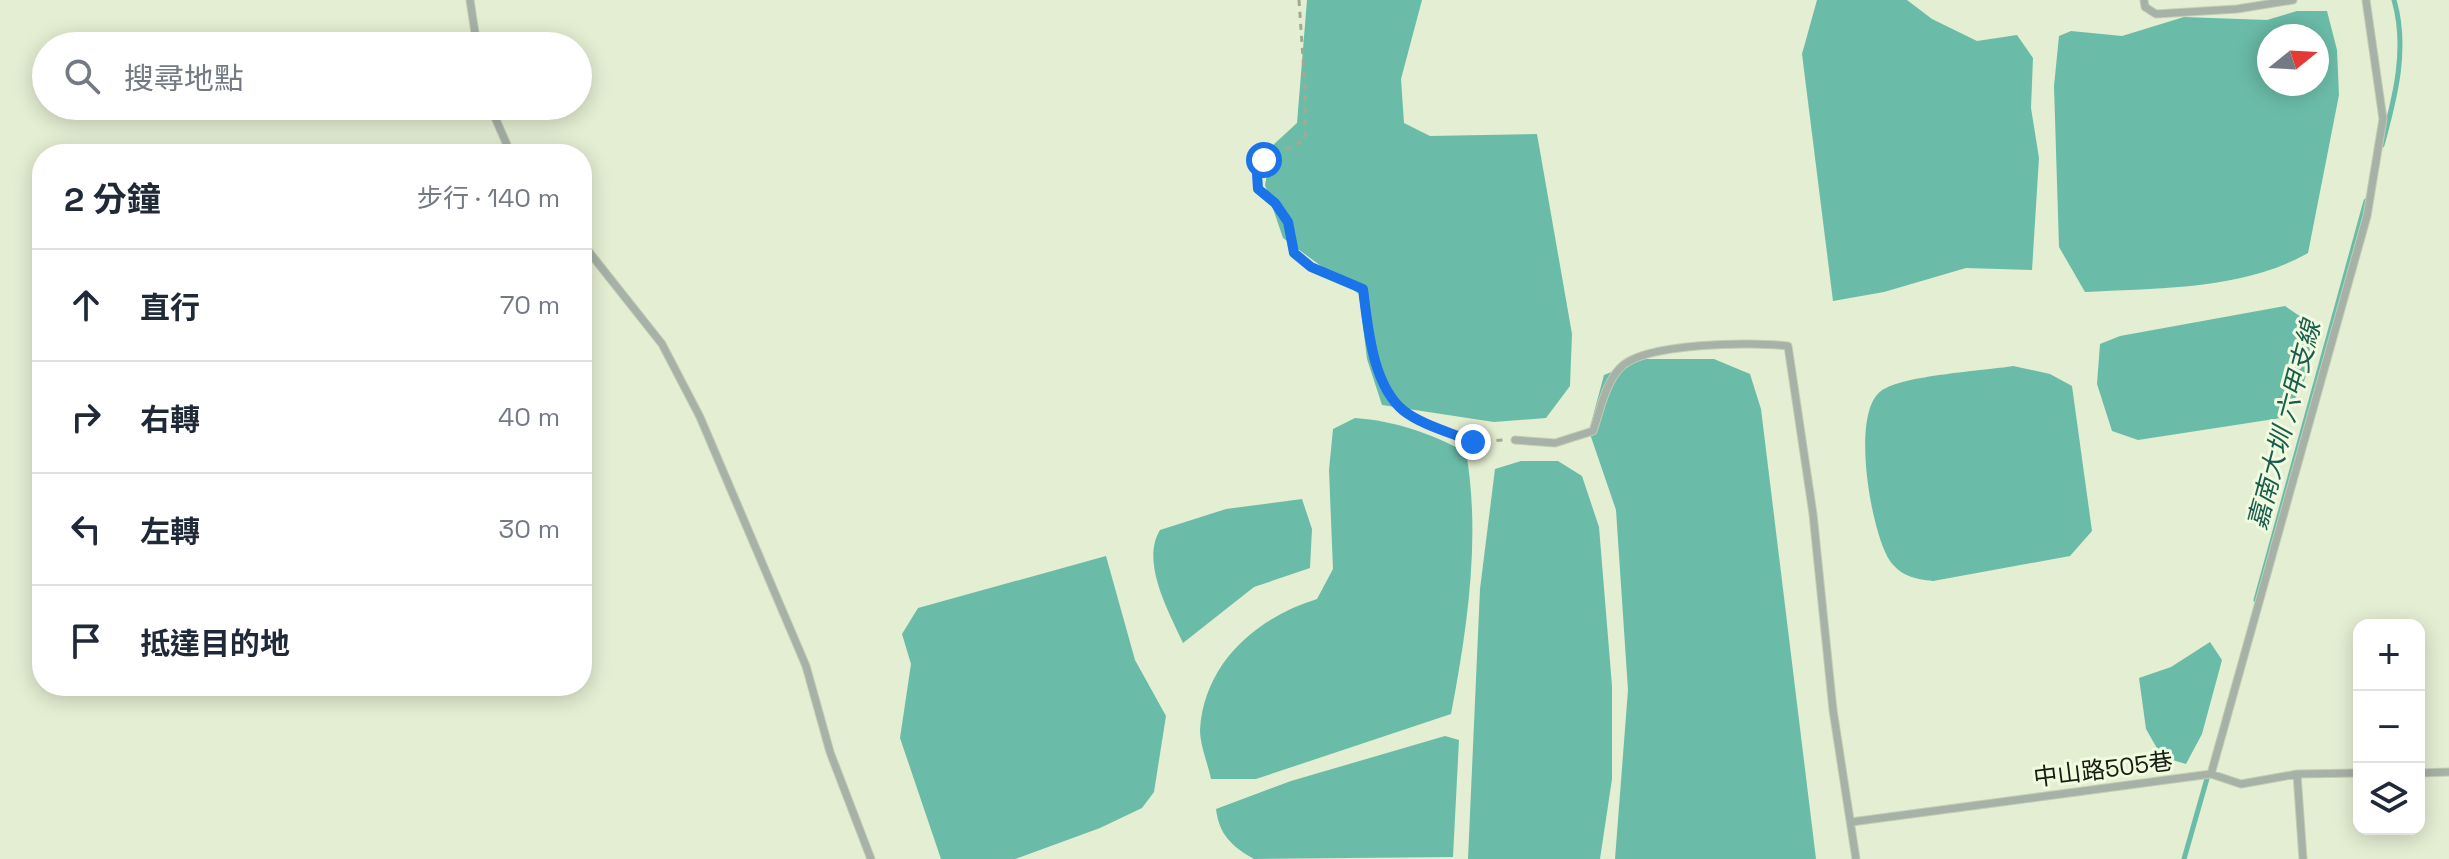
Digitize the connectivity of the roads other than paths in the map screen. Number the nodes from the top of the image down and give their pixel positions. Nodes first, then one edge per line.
1 (470, 0) edge
2 (2144, 0) edge
3 (2293, 0) edge
4 (2366, 0) edge
5 (475, 32) edge
6 (496, 120) edge
7 (507, 144) edge
8 (592, 256) edge
9 (1515, 440) road end
10 (2449, 772) edge
11 (2353, 773) edge
12 (2425, 773) edge
13 (2211, 774) junction
14 (2297, 774) junction
15 (1851, 822) junction
16 (871, 859) edge
17 (1856, 859) edge
18 (2303, 859) edge

1 - 5 lane
2 - 3 lane
4 - 13 lane
6 - 7 lane
8 - 16 lane
9 - 15 lane
10 - 12 lane
11 - 14 lane, 中山路505巷
13 - 14 lane, 中山路505巷
13 - 15 lane, 中山路505巷
14 - 18 lane
15 - 17 lane

